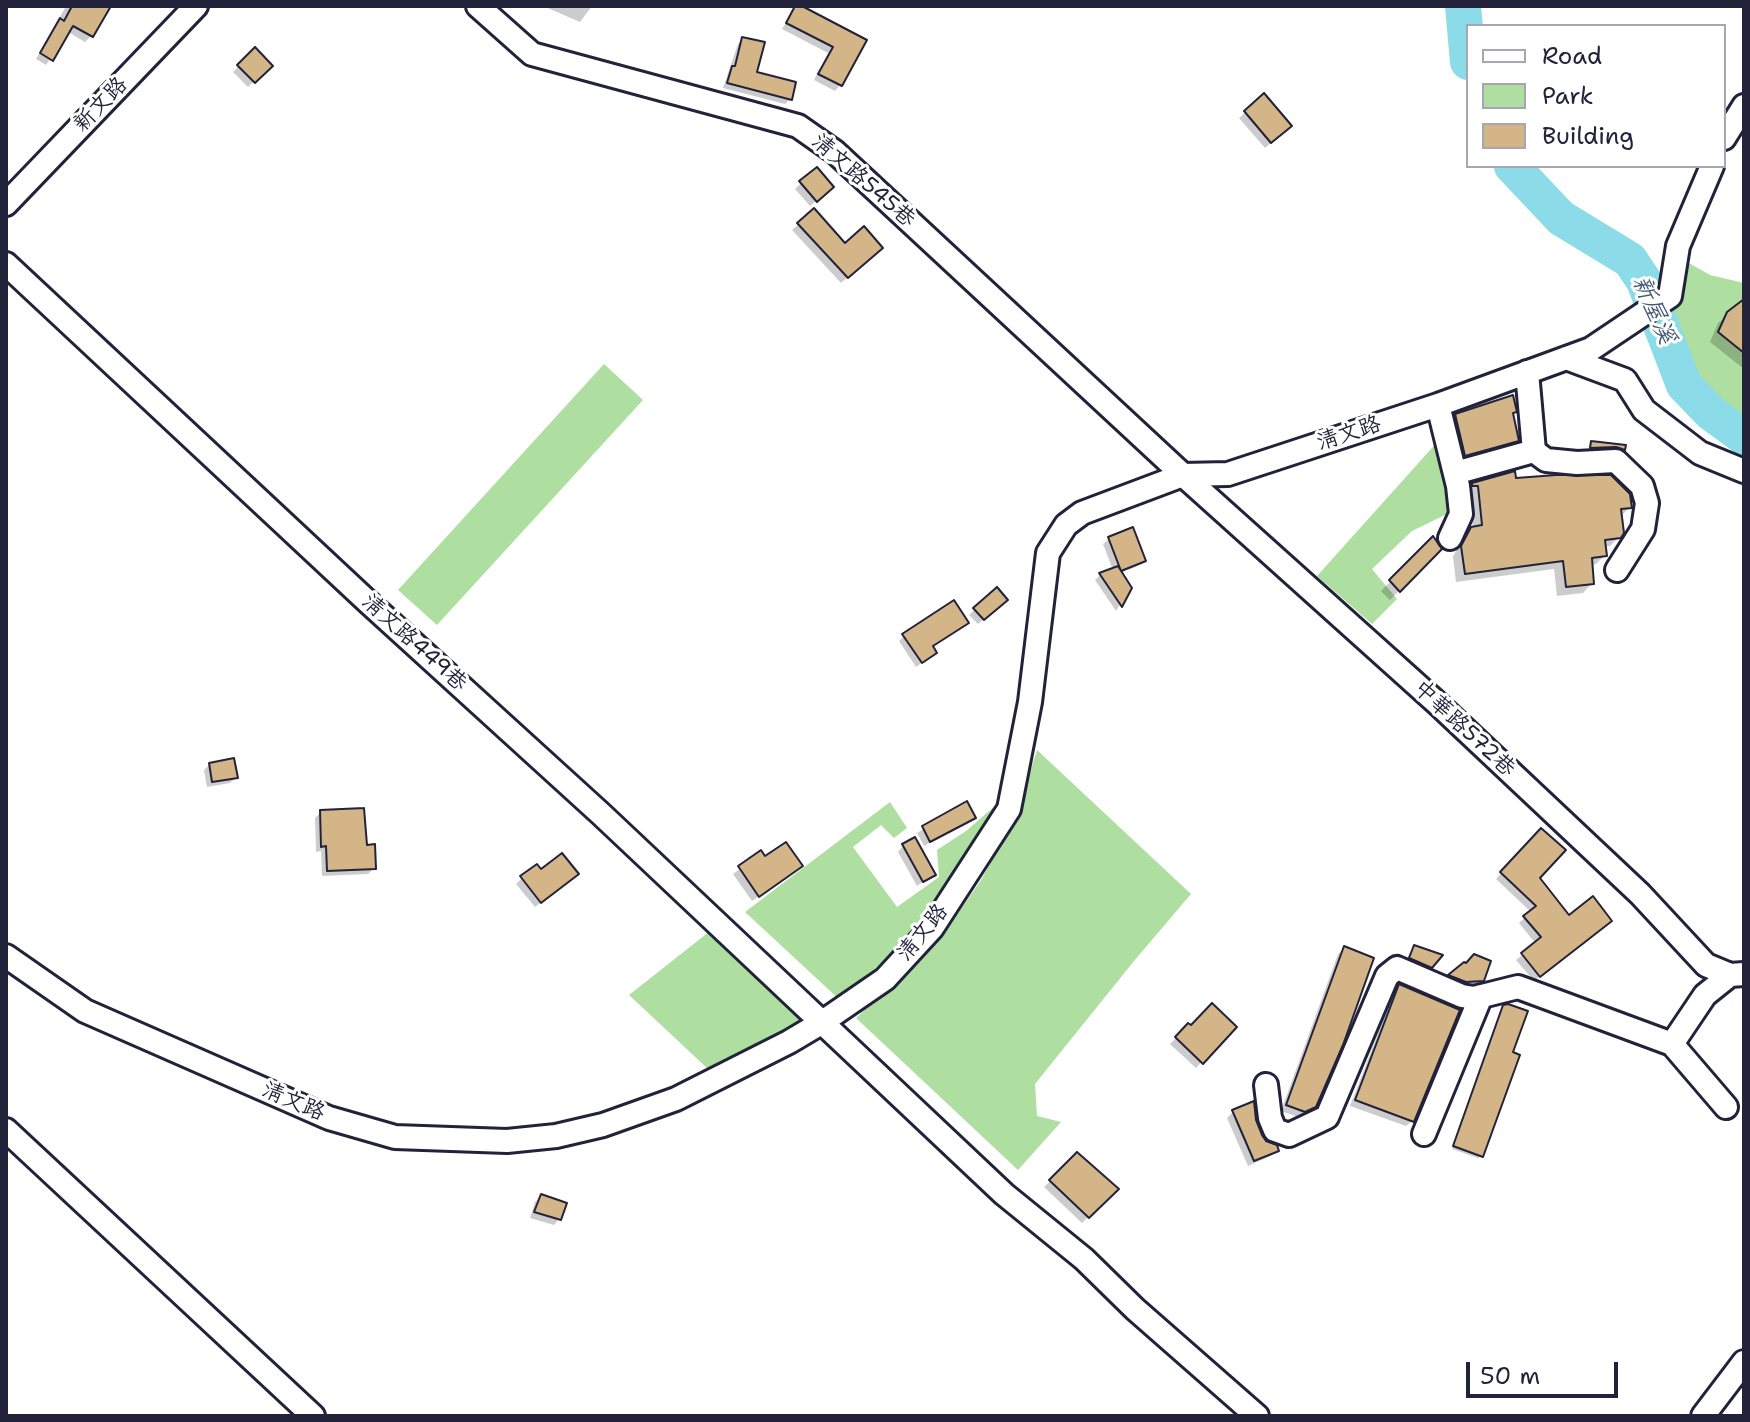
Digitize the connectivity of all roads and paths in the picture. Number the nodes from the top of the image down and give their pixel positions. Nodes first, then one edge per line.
1 (196, 6) edge
2 (478, 6) edge
3 (1744, 106) edge
4 (1726, 135) edge
5 (1711, 168) edge
6 (6, 204) edge
7 (6, 264) edge
8 (1566, 358) junction
9 (1527, 372) junction
10 (1438, 405) junction
11 (1534, 451) junction
12 (1744, 471) edge
13 (1455, 473) junction
14 (1183, 475) junction
15 (1450, 538) dead end
16 (1617, 570) dead end
17 (6, 956) edge
18 (1737, 974) edge
19 (1481, 996) junction
20 (821, 1023) junction
21 (1672, 1044) junction
22 (1266, 1085) dead end
23 (1726, 1107) dead end
24 (6, 1130) edge
25 (1424, 1134) dead end
26 (1744, 1362) edge
27 (313, 1416) edge
28 (1257, 1416) edge
29 (1703, 1416) edge

1 - 6 street, 新文路
2 - 14 street, 清文路545巷
3 - 4 street
5 - 8 street, 清文路
7 - 20 street, 清文路449巷
8 - 9 street, 清文路
8 - 12 street
9 - 10 street, 清文路
9 - 11 street
10 - 13 street
10 - 14 street, 清文路
11 - 13 street
11 - 16 street
13 - 15 street
14 - 18 street, 中華路572巷
14 - 20 street, 清文路
17 - 20 street, 清文路
18 - 21 street
19 - 21 street
19 - 22 street
19 - 25 street
20 - 28 street, 清文路449巷
21 - 23 street
24 - 27 street
26 - 29 street

